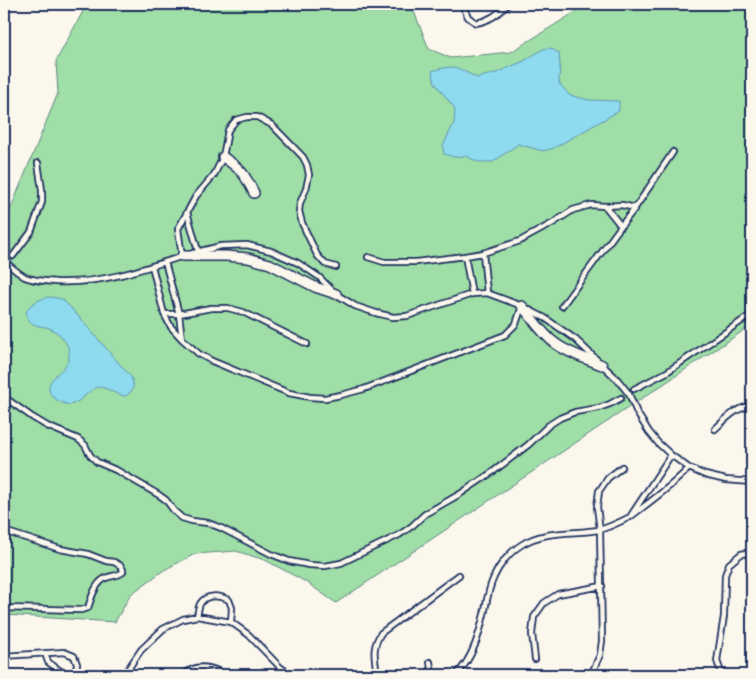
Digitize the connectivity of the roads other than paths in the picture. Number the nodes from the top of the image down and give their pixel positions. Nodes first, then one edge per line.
1 (462, 4) edge
2 (508, 4) edge
3 (673, 152) dead end
4 (223, 157) junction
5 (38, 163) dead end
6 (254, 193) dead end
7 (605, 206) junction
8 (635, 208) junction
9 (187, 212) junction
10 (621, 226) junction
11 (198, 251) junction
12 (483, 252) junction
13 (13, 256) dead end
14 (182, 256) junction
15 (465, 256) junction
16 (368, 257) dead end
17 (4, 261) edge
18 (165, 262) junction
19 (152, 266) junction
20 (336, 268) dead end
21 (486, 293) junction
22 (336, 294) junction
23 (472, 294) junction
24 (522, 306) junction
25 (562, 306) dead end
26 (164, 314) junction
27 (179, 314) junction
28 (752, 314) edge
29 (182, 339) junction
30 (307, 344) dead end
31 (602, 365) junction
32 (634, 389) dead end
33 (4, 397) edge
34 (621, 398) dead end
35 (752, 408) edge
36 (715, 429) dead end
37 (671, 455) junction
38 (622, 467) dead end
39 (689, 468) junction
40 (752, 482) edge
41 (650, 488) junction
42 (658, 496) junction
43 (630, 517) junction
44 (600, 530) junction
45 (4, 532) edge
46 (752, 552) edge
47 (458, 575) dead end
48 (602, 586) junction
49 (4, 608) edge
50 (197, 616) junction
51 (230, 622) junction
52 (46, 654) junction
53 (4, 656) edge
54 (535, 660) dead end
55 (430, 662) dead end
56 (218, 671) dead end
57 (66, 675) edge
58 (75, 675) edge
59 (124, 675) edge
60 (184, 675) edge
61 (292, 675) edge
62 (377, 675) edge
63 (432, 675) edge
64 (456, 675) edge
65 (591, 675) edge
66 (722, 675) edge

1 - 2 lane
3 - 8 lane
4 - 6 street
4 - 9 lane
4 - 20 lane
5 - 13 lane
7 - 8 lane
7 - 10 lane
7 - 12 lane
8 - 10 lane
9 - 11 lane
9 - 14 lane
10 - 25 lane
11 - 14 lane
11 - 22 lane
12 - 15 lane
12 - 21 lane
14 - 18 lane
14 - 22 street
15 - 16 lane
15 - 23 lane
17 - 19 lane
18 - 19 lane
18 - 27 lane
19 - 26 lane
21 - 23 lane
21 - 24 lane
22 - 23 lane
24 - 29 lane
24 - 31 lane
24 - 31 street
26 - 27 lane
26 - 29 lane
27 - 29 lane
27 - 30 lane
28 - 32 lane
31 - 37 lane
33 - 34 lane
35 - 36 lane
37 - 39 lane
37 - 41 lane
38 - 44 lane
39 - 40 lane
39 - 42 lane
41 - 42 lane
41 - 43 lane
42 - 43 lane
43 - 44 lane
44 - 48 lane
44 - 64 lane
45 - 49 lane
46 - 66 lane
47 - 62 lane
48 - 54 lane
48 - 65 lane
50 - 51 lane
50 - 51 lane
50 - 59 lane
51 - 61 lane
52 - 53 lane
52 - 57 lane
52 - 58 lane
55 - 63 lane
56 - 60 lane

